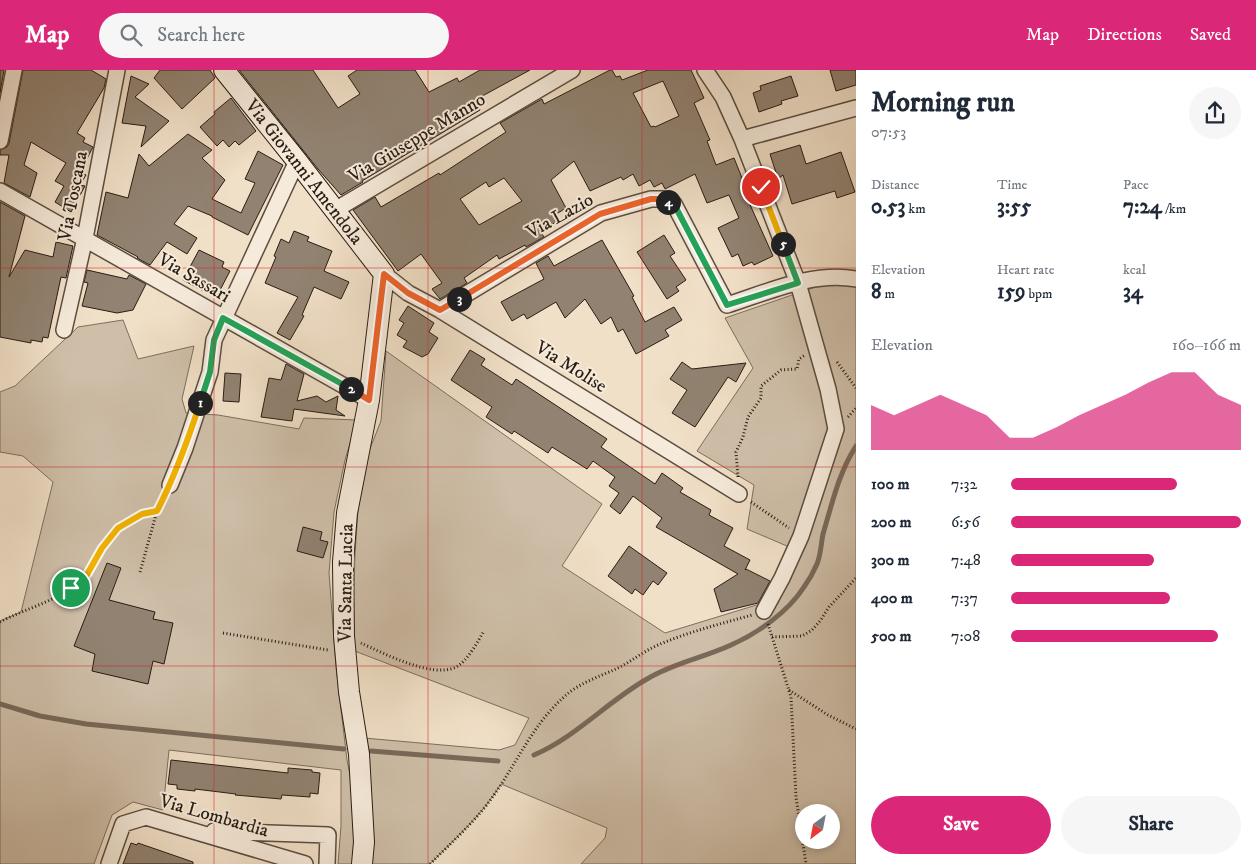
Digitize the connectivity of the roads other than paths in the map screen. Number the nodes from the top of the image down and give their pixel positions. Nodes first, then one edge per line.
1 (14, 70) edge
2 (118, 70) edge
3 (224, 70) edge
4 (572, 70) edge
5 (705, 70) edge
6 (856, 108) edge
7 (742, 139) junction
8 (0, 141) edge
9 (297, 161) junction
10 (0, 190) edge
11 (335, 210) junction
12 (85, 238) junction
13 (384, 274) junction
14 (856, 278) edge
15 (798, 283) junction
16 (440, 310) junction
17 (223, 318) junction
18 (64, 330) dead end
19 (369, 400) junction
20 (170, 485) road end
21 (739, 494) road end
22 (764, 611) road end
23 (190, 830) junction
24 (109, 864) edge
25 (305, 864) edge
26 (327, 864) edge
27 (362, 864) edge

1 - 8 street
2 - 12 street, Via Toscana
3 - 9 street, Via Giovanni Amendola
4 - 11 street, Via Giuseppe Manno
5 - 7 street
6 - 7 street
7 - 15 street
9 - 11 street, Via Giovanni Amendola
9 - 17 street
10 - 12 street, Via Sassari
11 - 13 street, Via Giovanni Amendola
12 - 17 street, Via Sassari
12 - 18 street, Via Toscana
13 - 16 street, Via Molise
13 - 19 street, Via Santa Lucia
14 - 15 street
15 - 16 street, Via Lazio
15 - 22 street
16 - 21 street, Via Molise
17 - 19 street, Via Sassari
17 - 20 street
19 - 27 street, Via Santa Lucia
23 - 24 street, Via Lombardia
23 - 25 street, Via Lombardia
23 - 26 street

